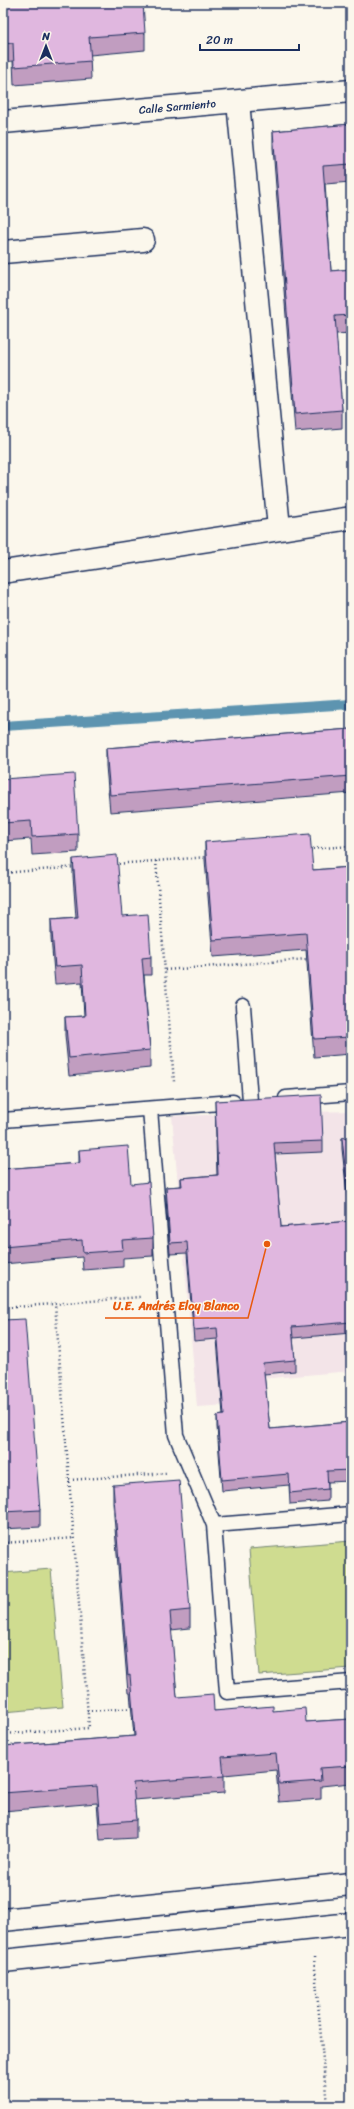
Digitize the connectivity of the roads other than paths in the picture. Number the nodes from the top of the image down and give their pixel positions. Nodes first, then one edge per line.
1 (351, 91) edge
2 (238, 102) junction
3 (3, 122) edge
4 (143, 240) dead end
5 (3, 252) edge
6 (351, 518) edge
7 (279, 528) junction
8 (3, 572) edge
9 (242, 1006) dead end
10 (351, 1093) edge
11 (250, 1100) junction
12 (150, 1109) junction
13 (3, 1120) edge
14 (351, 1514) edge
15 (214, 1525) junction
16 (351, 1682) edge
17 (351, 1884) edge
18 (3, 1920) edge
19 (351, 1924) edge
20 (3, 1961) edge

1 - 2 street, Calle Sarmiento
2 - 3 street, Calle Sarmiento
2 - 7 street
4 - 5 street
6 - 7 street
7 - 8 street
9 - 11 lane
10 - 11 lane
11 - 12 lane
12 - 13 lane
12 - 15 lane
14 - 15 lane
15 - 16 lane
17 - 18 street
19 - 20 street

